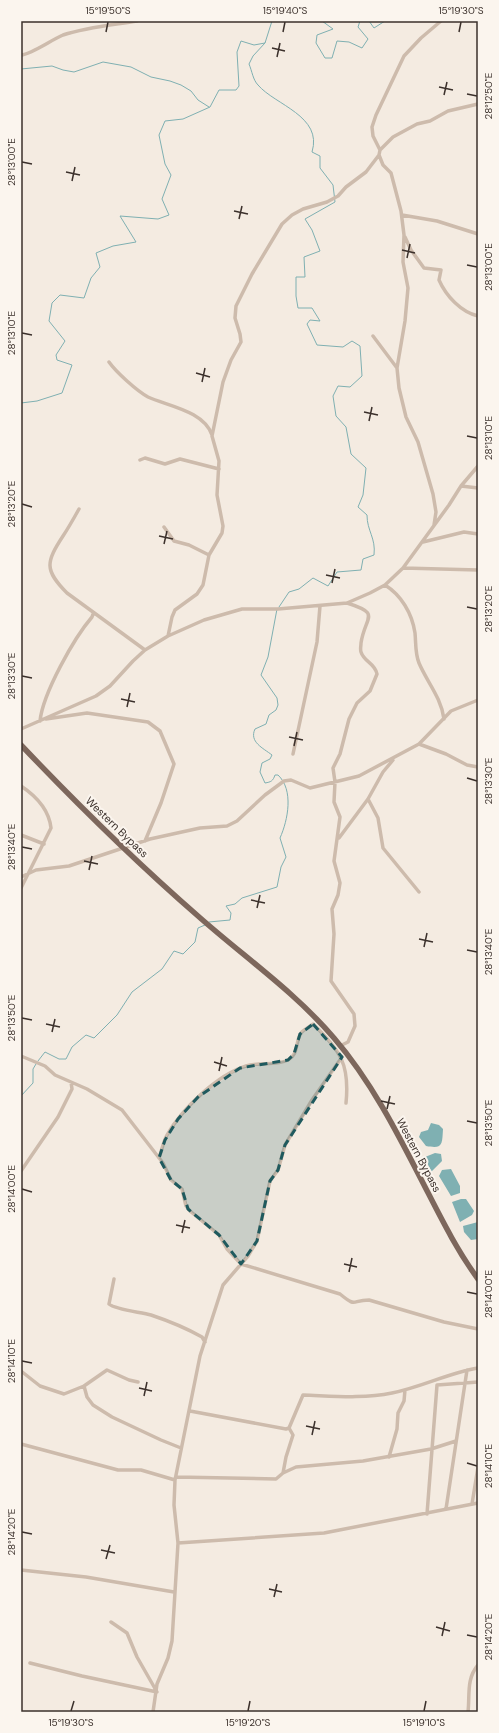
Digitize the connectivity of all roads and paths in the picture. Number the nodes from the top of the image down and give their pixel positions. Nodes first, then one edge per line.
1 (137, 21) edge
2 (441, 21) edge
3 (21, 55) edge
4 (478, 104) edge
5 (380, 150) junction
6 (379, 155) junction
7 (402, 215) junction
8 (478, 234) edge
9 (404, 235) junction
10 (411, 250) junction
11 (403, 254) junction
12 (478, 316) edge
13 (373, 336) dead end
14 (110, 362) dead end
15 (397, 368) junction
16 (212, 436) junction
17 (140, 460) dead end
18 (478, 466) edge
19 (219, 468) junction
20 (461, 486) junction
21 (478, 488) edge
22 (79, 509) dead end
23 (434, 526) junction
24 (164, 527) dead end
25 (478, 534) edge
26 (423, 542) junction
27 (209, 555) junction
28 (403, 568) junction
29 (478, 570) edge
30 (385, 585) junction
31 (347, 603) junction
32 (320, 606) junction
33 (93, 614) junction
34 (168, 636) junction
35 (145, 650) junction
36 (478, 700) edge
37 (444, 719) junction
38 (40, 720) junction
39 (21, 729) edge
40 (419, 744) junction
41 (21, 745) edge
42 (293, 754) dead end
43 (394, 759) junction
44 (478, 767) edge
45 (335, 782) junction
46 (21, 786) edge
47 (368, 799) junction
48 (21, 836) edge
49 (338, 840) junction
50 (144, 841) junction
51 (44, 844) junction
52 (122, 847) junction
53 (29, 873) junction
54 (21, 877) edge
55 (21, 888) edge
56 (419, 892) dead end
57 (340, 1046) junction
58 (21, 1056) edge
59 (342, 1057) junction
60 (70, 1082) junction
61 (346, 1103) dead end
62 (159, 1158) junction
63 (21, 1171) edge
64 (241, 1264) junction
65 (114, 1279) dead end
66 (478, 1279) edge
67 (478, 1329) edge
68 (205, 1342) junction
69 (478, 1368) edge
70 (467, 1370) junction
71 (21, 1371) edge
72 (138, 1382) dead end
73 (478, 1382) edge
74 (464, 1384) junction
75 (84, 1386) junction
76 (405, 1390) junction
77 (190, 1411) junction
78 (289, 1428) junction
79 (456, 1441) junction
80 (21, 1444) edge
81 (181, 1448) junction
82 (431, 1449) junction
83 (389, 1457) junction
84 (478, 1467) edge
85 (283, 1473) junction
86 (176, 1478) junction
87 (478, 1503) edge
88 (472, 1504) junction
89 (446, 1509) junction
90 (427, 1514) junction
91 (178, 1543) junction
92 (21, 1570) edge
93 (174, 1592) junction
94 (111, 1622) dead end
95 (30, 1663) dead end
96 (478, 1665) edge
97 (157, 1692) junction
98 (153, 1712) edge
99 (468, 1712) edge

1 - 3 street
2 - 5 street
4 - 5 street
5 - 6 street
6 - 7 street
6 - 16 street
7 - 8 street
7 - 9 street
9 - 10 street
9 - 11 street
10 - 11 street
10 - 12 street
11 - 15 street
13 - 15 street
14 - 16 street
15 - 23 street
16 - 19 street
17 - 19 street
18 - 20 street
19 - 27 street
20 - 21 street
20 - 23 street
22 - 33 street
23 - 26 street
24 - 27 street
25 - 26 street
26 - 28 street
27 - 34 street
28 - 29 street
28 - 30 street
30 - 31 street
30 - 37 street
31 - 32 street
31 - 45 street
32 - 34 street
32 - 42 street
33 - 35 street
33 - 38 street
34 - 35 street
35 - 38 street
36 - 37 street
37 - 40 street
38 - 39 street
38 - 50 street
40 - 43 street
40 - 44 street
41 - 52 main road, Western Bypass
43 - 45 street
43 - 47 street
45 - 49 street
45 - 50 street
46 - 51 street
47 - 49 street
47 - 56 street
48 - 51 street
49 - 57 street
50 - 52 street
51 - 53 street
52 - 53 street
52 - 57 main road, Western Bypass
53 - 54 street
53 - 55 street
57 - 66 main road, Western Bypass
58 - 60 street
59 - 61 street
59 - 62 street
59 - 64 street
60 - 62 street
60 - 63 street
62 - 64 street
64 - 67 street
64 - 68 street
65 - 68 street
68 - 77 street
69 - 70 street
70 - 74 street
70 - 76 street
71 - 75 street
72 - 75 street
73 - 74 street
74 - 79 street
74 - 82 street
75 - 81 street
76 - 78 street
76 - 83 street
77 - 78 street
77 - 81 street
78 - 85 street
79 - 82 street
79 - 89 street
80 - 86 street
81 - 86 street
82 - 83 street
82 - 90 street
83 - 85 street
84 - 88 street
85 - 86 street
86 - 91 street
87 - 88 street
88 - 89 street
89 - 90 street
90 - 91 street
91 - 93 street
92 - 93 street
93 - 97 street
94 - 97 street
95 - 97 street
96 - 99 street
97 - 98 street

